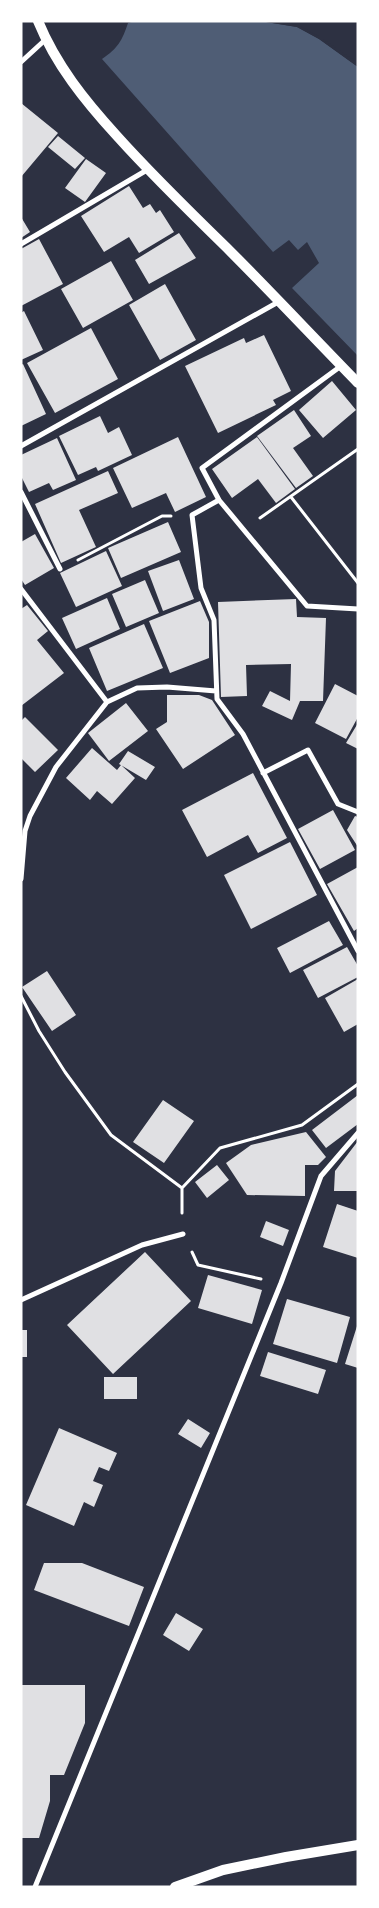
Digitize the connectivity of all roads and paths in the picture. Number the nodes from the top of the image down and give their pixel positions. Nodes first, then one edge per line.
1 (38, 21) edge
2 (45, 40) junction
3 (21, 62) edge
4 (147, 170) junction
5 (21, 244) edge
6 (280, 301) junction
7 (341, 366) junction
8 (358, 383) edge
9 (21, 446) edge
10 (358, 449) edge
11 (21, 492) edge
12 (291, 497) junction
13 (219, 500) junction
14 (192, 515) junction
15 (243, 529) junction
16 (60, 569) joint
17 (358, 583) edge
18 (21, 588) edge
19 (358, 609) edge
20 (216, 691) junction
21 (107, 702) junction
22 (263, 772) junction
23 (358, 812) edge
24 (21, 879) edge
25 (358, 951) edge
26 (21, 996) edge
27 (358, 1084) edge
28 (358, 1133) edge
29 (182, 1188) junction
30 (183, 1234) junction
31 (281, 1283) junction
32 (21, 1300) edge
33 (358, 1845) edge
34 (35, 1887) edge
35 (175, 1887) edge

1 - 2 main road
2 - 3 street
2 - 4 main road
4 - 5 street
4 - 6 main road
6 - 7 main road
6 - 9 street
7 - 8 main road
7 - 13 street
10 - 12 path
11 - 16 street
12 - 15 path
12 - 17 path
13 - 14 street
13 - 15 street
14 - 16 path
14 - 20 street
15 - 19 street
18 - 21 street
20 - 21 street
20 - 22 street
21 - 24 street
22 - 23 street
22 - 25 street
26 - 29 path
27 - 29 path
28 - 31 street
29 - 30 path
30 - 31 path
30 - 32 street
31 - 34 street
33 - 35 main road

